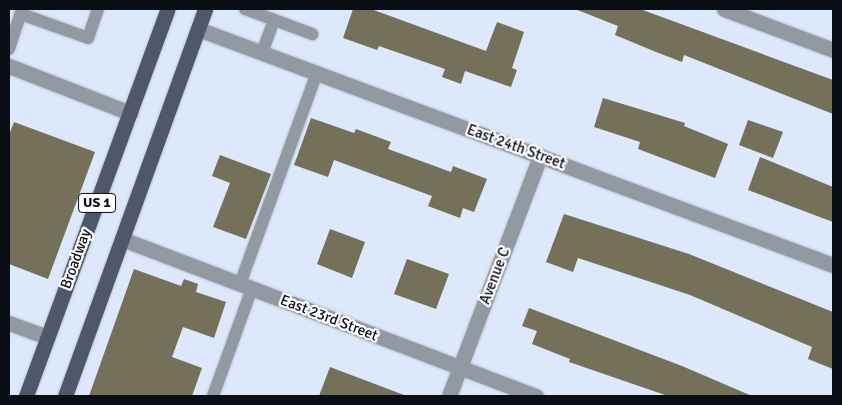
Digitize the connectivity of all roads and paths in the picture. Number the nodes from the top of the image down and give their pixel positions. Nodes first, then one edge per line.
1 (98, 9) edge
2 (168, 9) edge
3 (205, 9) edge
4 (245, 9) edge
5 (724, 9) edge
6 (22, 12) edge
7 (274, 20) junction
8 (198, 29) junction
9 (312, 34) dead end
10 (9, 49) edge
11 (833, 50) edge
12 (262, 53) junction
13 (9, 66) edge
14 (317, 73) junction
15 (130, 113) junction
16 (540, 156) junction
17 (122, 240) junction
18 (833, 265) edge
19 (246, 286) junction
20 (9, 323) edge
21 (48, 337) junction
22 (460, 367) junction
23 (26, 396) edge
24 (65, 396) edge
25 (213, 396) edge
26 (450, 396) edge
27 (536, 396) edge

1 - 6 lane
2 - 15 main road, Broadway / US 1
3 - 8 main road, US 1
4 - 7 lane
5 - 11 street
6 - 10 lane
7 - 9 lane
7 - 12 lane
8 - 12 street, East 24th Street
8 - 17 main road, US 1
12 - 14 street, East 24th Street
13 - 15 street
14 - 16 street, East 24th Street
14 - 19 lane
15 - 21 main road, Broadway / US 1
16 - 18 street, East 24th Street
16 - 22 street, Avenue C
17 - 19 street, East 23rd Street
17 - 24 main road, US 1
19 - 22 street, East 23rd Street
19 - 25 lane
20 - 21 street
21 - 23 main road, Broadway / US 1
22 - 26 street, Avenue C
22 - 27 street, East 23rd Street

